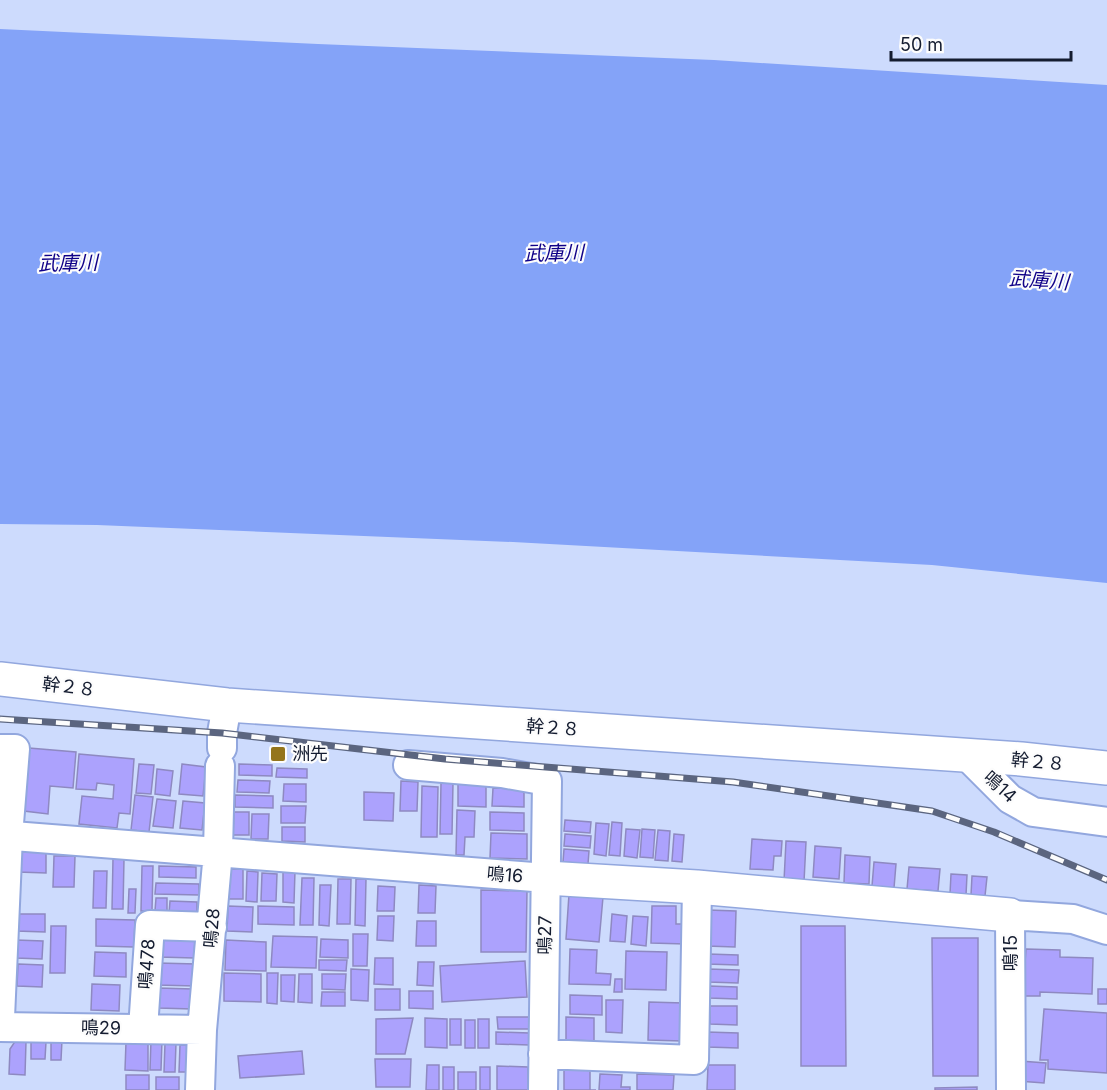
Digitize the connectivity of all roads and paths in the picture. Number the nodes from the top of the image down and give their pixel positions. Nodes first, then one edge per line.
1 (0, 679) edge
2 (227, 705) junction
3 (0, 749) edge
4 (968, 756) junction
5 (408, 765) dead end
6 (1107, 768) edge
7 (1107, 822) edge
8 (4, 836) edge
9 (218, 852) junction
10 (546, 878) junction
11 (698, 887) junction
12 (1010, 915) junction
13 (212, 927) junction
14 (1107, 930) edge
15 (0, 1018) edge
16 (0, 1027) edge
17 (143, 1029) junction
18 (202, 1030) junction
19 (543, 1054) junction
20 (200, 1090) edge
21 (543, 1090) edge
22 (1011, 1090) edge

1 - 2 street, 幹２８
2 - 4 street, 幹２８
2 - 9 street, 鳴28
3 - 8 street
4 - 6 street, 幹２８
4 - 7 street, 鳴14
5 - 10 street, 鳴27
8 - 9 street, 鳴16
8 - 15 street
9 - 10 street, 鳴16
9 - 13 street, 鳴28
10 - 11 street, 鳴16
10 - 19 street, 鳴27
11 - 12 street, 鳴16
11 - 19 street
12 - 14 street, 鳴15
12 - 22 street, 鳴15
13 - 17 street, 鳴478
13 - 18 street, 鳴28
16 - 17 street, 鳴29
17 - 18 street, 鳴29
18 - 20 street, 鳴28
19 - 21 street, 鳴27

